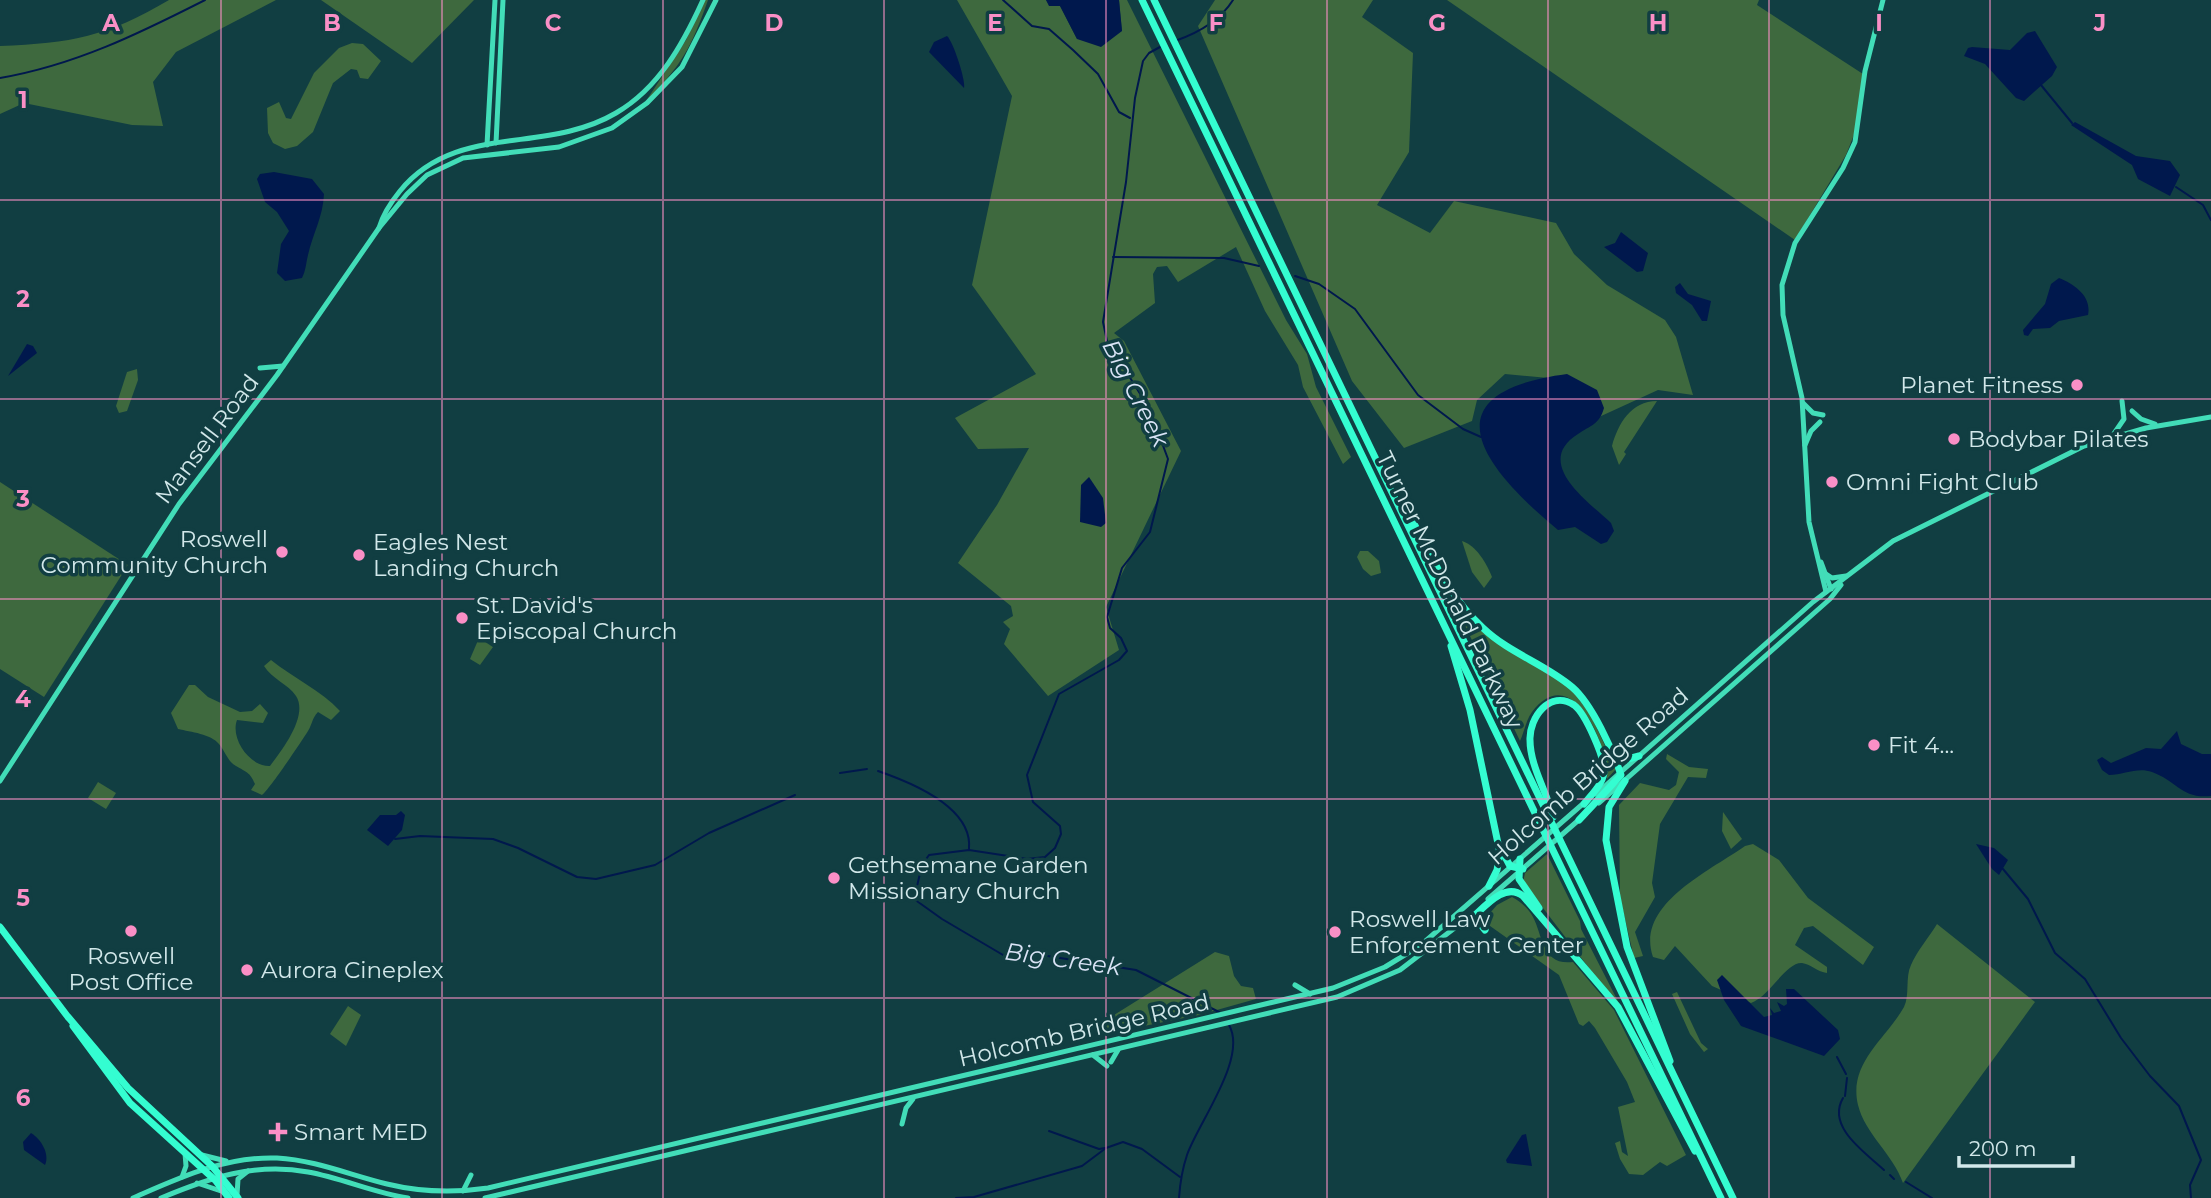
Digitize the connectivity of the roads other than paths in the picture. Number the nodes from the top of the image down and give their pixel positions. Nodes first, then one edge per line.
1 (495, 0) edge
2 (503, 0) edge
3 (703, 0) edge
4 (716, 0) edge
5 (1142, 0) edge
6 (1883, 0) edge
7 (1155, 1) edge
8 (496, 144) junction
9 (487, 145) junction
10 (379, 228) junction
11 (282, 366) junction
12 (260, 368) dead end
13 (2122, 401) dead end
14 (1802, 402) junction
15 (2132, 411) dead end
16 (1823, 415) dead end
17 (2211, 417) edge
18 (1820, 422) dead end
19 (2162, 425) junction
20 (2109, 438) junction
21 (1368, 441) junction
22 (1804, 451) junction
23 (1822, 572) junction
24 (1850, 575) junction
25 (1842, 582) junction
26 (1829, 590) junction
27 (1818, 598) junction
28 (1445, 625) junction
29 (1609, 749) junction
30 (1639, 756) junction
31 (1620, 772) junction
32 (1625, 780) junction
33 (0, 781) edge
34 (1584, 804) junction
35 (1579, 820) junction
36 (1556, 832) junction
37 (1497, 839) junction
38 (1520, 859) joint
39 (1517, 870) junction
40 (1489, 886) junction
41 (1478, 914) junction
42 (1465, 924) joint
43 (0, 927) edge
44 (1485, 930) dead end
45 (1453, 931) junction
46 (1578, 958) junction
47 (1295, 985) dead end
48 (1310, 994) junction
49 (68, 1017) junction
50 (1120, 1049) junction
51 (1093, 1055) junction
52 (1672, 1072) junction
53 (916, 1097) junction
54 (902, 1124) dead end
55 (185, 1153) junction
56 (199, 1154) junction
57 (229, 1162) junction
58 (212, 1166) junction
59 (202, 1169) junction
60 (1707, 1169) junction
61 (250, 1170) junction
62 (220, 1175) junction
63 (471, 1175) dead end
64 (181, 1178) junction
65 (212, 1178) junction
66 (197, 1183) junction
67 (463, 1191) junction
68 (227, 1196) edge
69 (493, 1197) edge
70 (133, 1198) edge
71 (161, 1198) edge
72 (238, 1198) edge
73 (408, 1198) edge
74 (485, 1198) edge
75 (1721, 1198) edge
76 (1733, 1198) edge

1 - 9 main road
2 - 8 main road
3 - 8 main road, Mansell Road
4 - 10 main road, Mansell Road
5 - 28 highway, Turner McDonald Parkway
6 - 14 main road
7 - 21 highway, Turner McDonald Parkway
8 - 9 main road, Mansell Road
9 - 10 main road, Mansell Road
10 - 11 main road, Mansell Road
11 - 12 main road
11 - 33 main road, Mansell Road
13 - 20 main road
14 - 16 main road
14 - 22 main road
15 - 19 main road
17 - 19 main road, Holcomb Bridge Road
18 - 22 main road
19 - 20 main road, Holcomb Bridge Road
20 - 24 main road, Holcomb Bridge Road
21 - 29 highway
21 - 36 highway, Turner McDonald Parkway
22 - 23 main road
23 - 24 main road
23 - 26 main road
23 - 27 main road
24 - 25 main road, Holcomb Bridge Road
25 - 26 main road, Holcomb Bridge Road
25 - 32 main road, Holcomb Bridge Road
26 - 27 main road, Holcomb Bridge Road
27 - 30 main road, Holcomb Bridge Road
28 - 37 highway
28 - 60 highway, Turner McDonald Parkway
29 - 30 highway
29 - 31 highway
30 - 31 main road, Holcomb Bridge Road
31 - 34 main road, Holcomb Bridge Road
31 - 35 highway
32 - 35 main road, Holcomb Bridge Road
32 - 52 highway
34 - 36 highway
34 - 38 main road, Holcomb Bridge Road
35 - 39 main road, Holcomb Bridge Road
36 - 52 highway, Turner McDonald Parkway
37 - 39 highway
37 - 40 highway
38 - 39 highway
39 - 40 main road, Holcomb Bridge Road
39 - 45 main road, Holcomb Bridge Road
39 - 46 highway
40 - 48 main road, Holcomb Bridge Road
41 - 42 highway
41 - 44 highway
41 - 46 highway
42 - 45 main road
43 - 49 highway
45 - 50 main road, Holcomb Bridge Road
46 - 60 highway
47 - 48 main road
48 - 67 main road, Holcomb Bridge Road
49 - 55 highway
49 - 56 highway
50 - 51 main road, Holcomb Bridge Road
50 - 51 main road
51 - 53 main road, Holcomb Bridge Road
52 - 76 highway, Turner McDonald Parkway
53 - 54 main road
53 - 69 main road, Holcomb Bridge Road
55 - 59 highway
55 - 64 main road
56 - 57 main road
56 - 58 highway
57 - 58 main road, Holcomb Bridge Road
57 - 67 main road, Holcomb Bridge Road
58 - 59 main road, Holcomb Bridge Road
58 - 62 highway
59 - 64 main road, Holcomb Bridge Road
59 - 65 highway
60 - 75 highway, Turner McDonald Parkway
61 - 62 main road
61 - 72 main road
61 - 73 main road
62 - 65 main road
62 - 72 highway
63 - 67 main road
64 - 70 main road, Holcomb Bridge Road
65 - 66 main road
65 - 68 highway
66 - 68 main road
66 - 71 main road
69 - 74 main road, Holcomb Bridge Road

